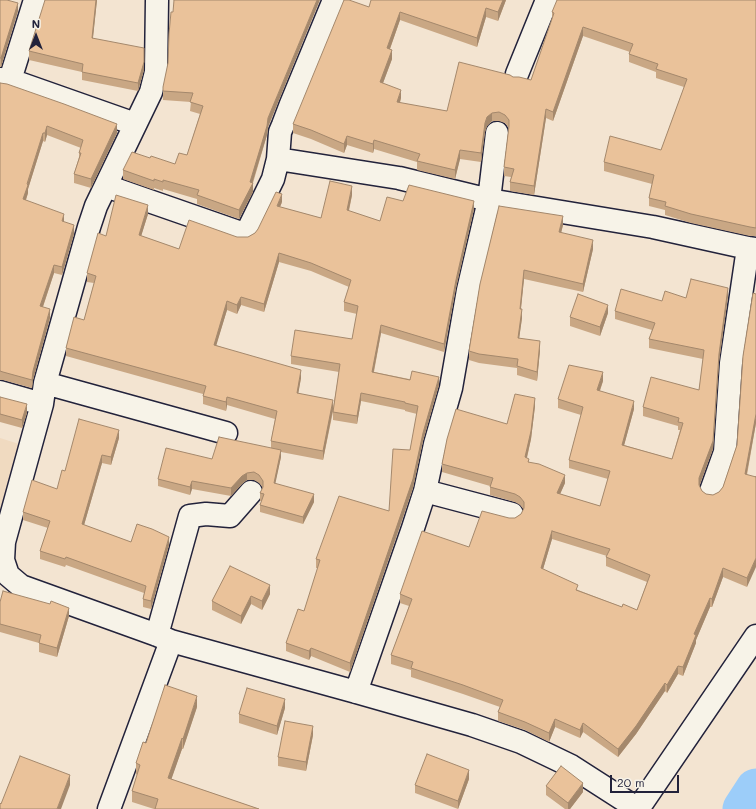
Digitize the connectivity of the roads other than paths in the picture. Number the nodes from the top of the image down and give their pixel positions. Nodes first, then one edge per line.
1 (35, 0) edge
2 (157, 0) edge
3 (334, 0) edge
4 (547, 0) edge
5 (517, 74) dead end
6 (5, 80) edge
7 (136, 124) junction
8 (497, 134) dead end
9 (278, 159) junction
10 (106, 186) junction
11 (489, 200) junction
12 (752, 249) edge
13 (0, 392) edge
14 (43, 394) junction
15 (226, 433) dead end
16 (425, 491) junction
17 (710, 491) dead end
18 (251, 492) dead end
19 (512, 514) dead end
20 (756, 636) edge
21 (164, 638) junction
22 (356, 692) junction
23 (109, 809) edge
24 (638, 809) edge

1 - 6 street
2 - 7 street
3 - 9 street
4 - 5 street
6 - 7 street
7 - 10 street
8 - 11 street
9 - 10 street
9 - 11 street
10 - 14 street
11 - 12 street
11 - 16 street
12 - 17 street
13 - 14 street
14 - 15 street
14 - 21 street
16 - 19 street
16 - 22 street
18 - 21 street
20 - 24 street
21 - 22 street
21 - 23 street
22 - 24 street

